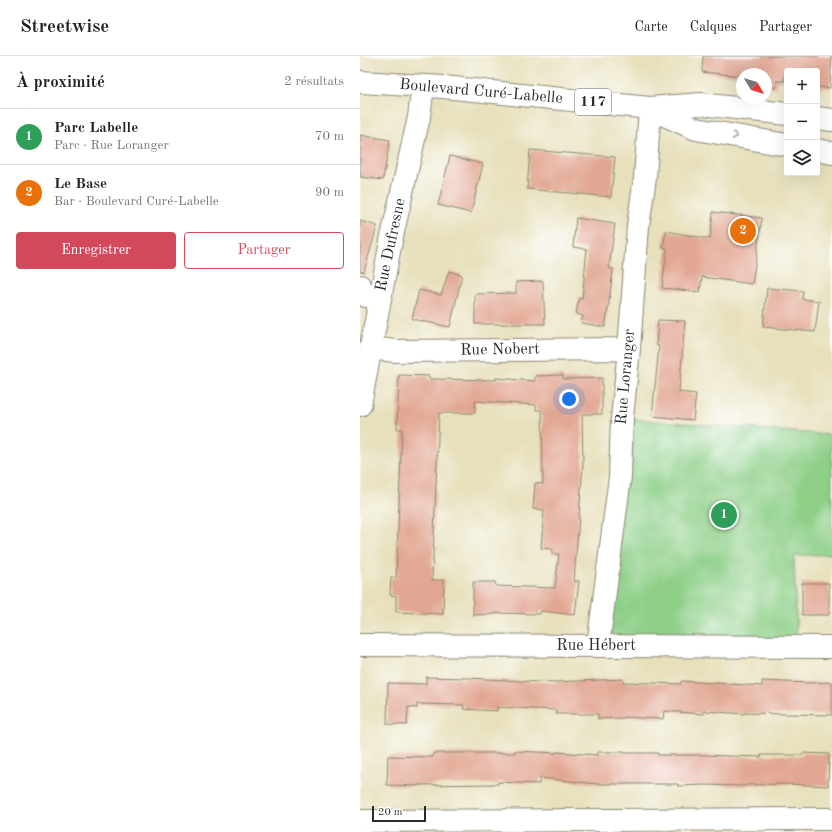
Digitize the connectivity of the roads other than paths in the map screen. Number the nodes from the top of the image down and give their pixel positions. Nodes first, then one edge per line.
1 (360, 82) edge
2 (423, 86) junction
3 (650, 108) junction
4 (784, 114) edge
5 (820, 118) edge
6 (832, 120) edge
7 (784, 144) edge
8 (820, 151) edge
9 (832, 153) edge
10 (360, 286) edge
11 (380, 298) junction
12 (370, 348) junction
13 (629, 349) junction
14 (360, 405) edge
15 (360, 645) edge
16 (598, 646) junction
17 (832, 647) edge
18 (832, 818) edge
19 (360, 821) edge

1 - 2 street, Boulevard Curé-Labelle / 117
2 - 3 street, Boulevard Curé-Labelle / 117
2 - 11 street, Rue Dufresne
3 - 4 street, Boulevard Curé-Labelle / 117
3 -> 7 street, Boulevard Curé-Labelle / 117
3 - 13 street, Rue Loranger
5 - 6 street
8 - 9 street
10 - 11 street
11 - 12 street, Rue Dufresne
12 - 13 street, Rue Nobert
12 - 14 street, Rue Dufresne
13 - 16 street, Rue Loranger
15 - 16 street, Rue Hébert
16 - 17 street, Rue Hébert
18 - 19 street

